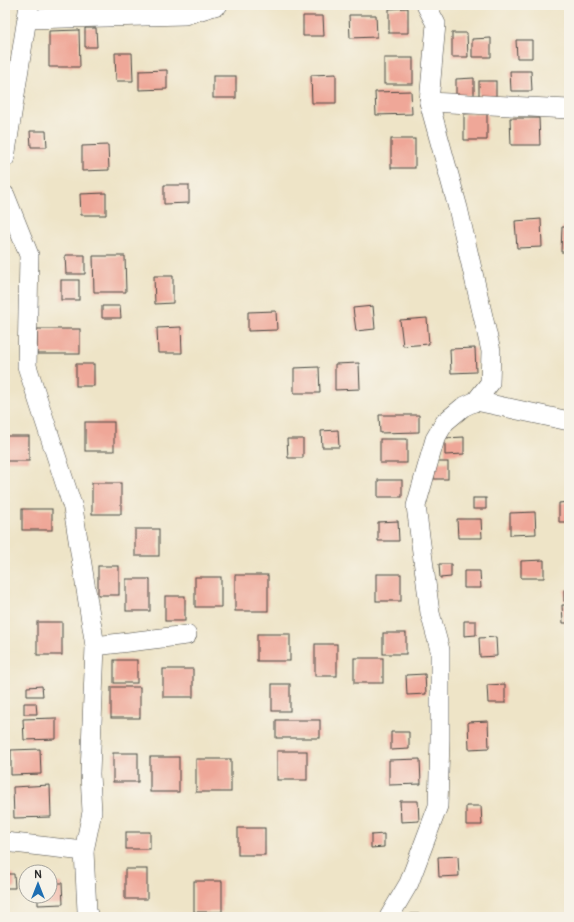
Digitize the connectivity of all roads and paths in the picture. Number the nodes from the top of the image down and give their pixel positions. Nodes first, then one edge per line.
1 (218, 5) edge
2 (426, 5) edge
3 (28, 12) edge
4 (429, 102) junction
5 (569, 109) edge
6 (5, 158) edge
7 (5, 195) edge
8 (476, 401) junction
9 (569, 421) edge
10 (187, 635) dead end
11 (95, 646) junction
12 (5, 842) edge
13 (84, 851) junction
14 (89, 917) edge
15 (389, 917) edge

1 - 3 street
2 - 4 street
3 - 6 street
4 - 5 street
4 - 8 street
7 - 11 street
8 - 9 street
8 - 15 street
10 - 11 street
11 - 13 street
12 - 13 street
13 - 14 street

